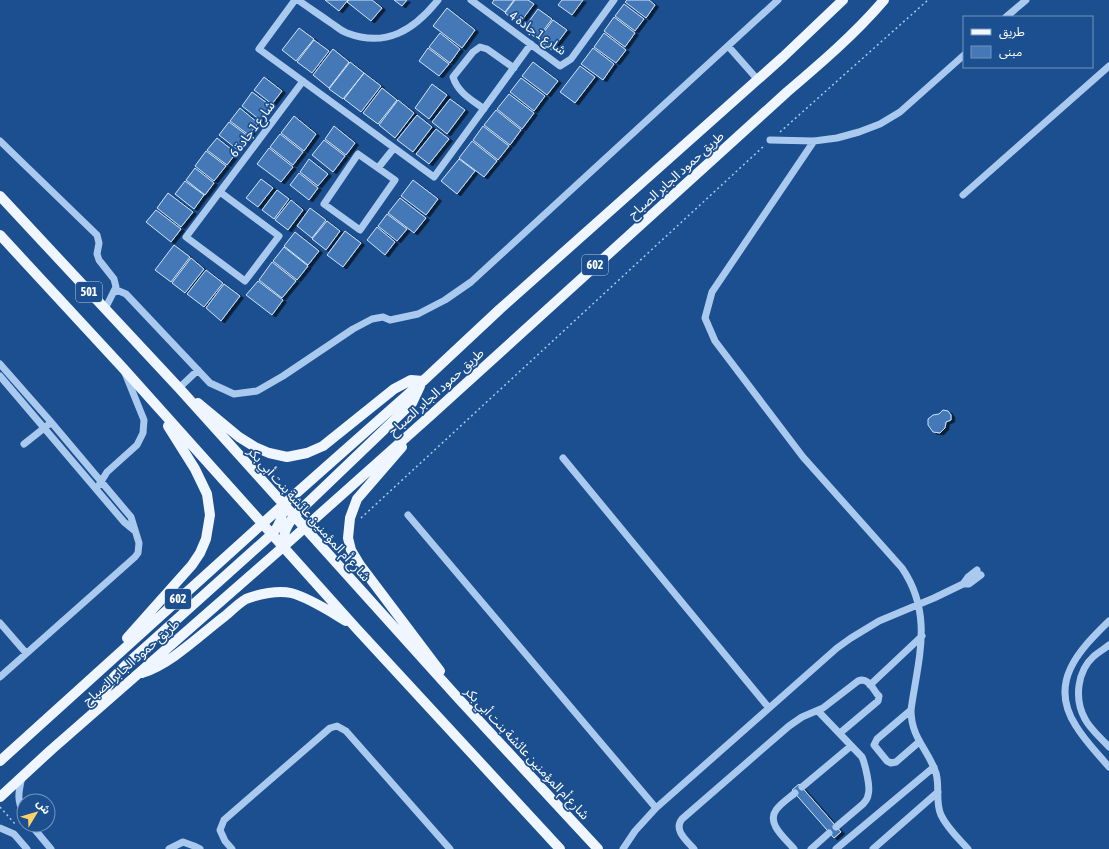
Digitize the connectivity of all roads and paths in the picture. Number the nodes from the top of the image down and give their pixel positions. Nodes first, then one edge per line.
1 (296, 0) edge
2 (438, 0) edge
3 (471, 0) edge
4 (614, 0) edge
5 (778, 0) edge
6 (843, 0) edge
7 (884, 0) edge
8 (928, 0) edge
9 (1026, 0) edge
10 (1007, 16) edge
11 (531, 44) junction
12 (728, 46) junction
13 (963, 56) edge
14 (1109, 66) edge
15 (514, 68) junction
16 (758, 80) junction
17 (303, 81) junction
18 (484, 108) junction
19 (770, 140) junction
20 (0, 141) edge
21 (814, 141) junction
22 (394, 148) junction
23 (378, 168) junction
24 (220, 192) junction
25 (963, 195) dead end
26 (0, 196) edge
27 (0, 236) edge
28 (114, 292) junction
29 (104, 309) junction
30 (0, 364) edge
31 (122, 367) junction
32 (198, 370) junction
33 (0, 376) edge
34 (423, 380) junction
35 (179, 388) junction
36 (154, 404) junction
37 (430, 416) junction
38 (51, 422) junction
39 (45, 428) junction
40 (24, 444) dead end
41 (563, 458) dead end
42 (107, 472) junction
43 (94, 474) junction
44 (101, 482) junction
45 (97, 490) junction
46 (283, 505) junction
47 (408, 514) dead end
48 (294, 516) junction
49 (360, 519) dead end
50 (262, 524) junction
51 (303, 528) junction
52 (135, 531) junction
53 (272, 534) junction
54 (283, 547) junction
55 (979, 573) dead end
56 (919, 604) junction
57 (1109, 621) edge
58 (0, 623) edge
59 (356, 628) junction
60 (922, 636) junction
61 (1109, 645) edge
62 (26, 652) junction
63 (94, 675) junction
64 (136, 675) junction
65 (0, 677) edge
66 (870, 685) junction
67 (458, 698) junction
68 (769, 708) junction
69 (911, 710) junction
70 (818, 711) junction
71 (90, 715) junction
72 (840, 733) junction
73 (919, 742) junction
74 (851, 746) junction
75 (1109, 747) edge
76 (0, 761) edge
77 (934, 767) junction
78 (1109, 767) edge
79 (22, 777) junction
80 (802, 787) dead end
81 (938, 792) junction
82 (19, 793) edge
83 (795, 793) dead end
84 (0, 797) edge
85 (656, 808) junction
86 (836, 827) dead end
87 (0, 828) edge
88 (38, 833) edge
89 (830, 833) dead end
90 (27, 849) edge
91 (51, 849) edge
92 (169, 849) edge
93 (200, 849) edge
94 (232, 849) edge
95 (450, 849) edge
96 (559, 849) edge
97 (598, 849) edge
98 (623, 849) edge
99 (694, 849) edge
100 (794, 849) edge
101 (811, 849) edge
102 (836, 849) edge
103 (873, 849) edge
104 (968, 849) edge

1 - 2 street
1 - 17 street
3 - 11 street, شارع 1 جادة 4
4 - 11 street, شارع 1 جادة 4
5 - 12 street
6 - 16 main road, طريق حمود الجابر الصباح / 602
7 - 37 main road, طريق حمود الجابر الصباح / 602
8 - 19 path
9 - 10 street
11 - 15 street
12 - 16 street
12 - 32 street
13 - 21 street
14 - 25 street
15 - 18 street
15 - 18 street
16 - 34 main road, طريق حمود الجابر الصباح / 602
17 - 22 street
17 - 24 street, شارع 1 جادة 6
18 - 22 street
19 - 21 street
19 - 49 path
20 - 28 street
21 - 56 street
22 - 23 street
23 - 23 street
24 - 24 street, شارع 1 جادة 6
26 - 29 main road, شارع أم المؤمنين عائشة بنت أبي بكر / 501
27 - 31 main road, 501
28 - 29 street
28 - 32 street
29 - 35 main road, شارع أم المؤمنين عائشة بنت أبي بكر / 501
30 - 38 street
31 - 36 main road, 501
31 - 42 street
32 - 35 street
33 - 39 street
34 - 35 main road
34 - 46 main road, طريق حمود الجابر الصباح / 602
34 - 48 main road
35 - 46 main road, شارع أم المؤمنين عائشة بنت أبي بكر / 501
36 - 50 main road, 501
36 - 63 main road
37 - 51 main road, طريق حمود الجابر الصباح / 602
37 - 67 main road
38 - 39 street
38 - 43 street
39 - 40 street
39 - 45 street
41 - 68 street
42 - 43 street
42 - 44 street
43 - 44 street
44 - 45 street
44 - 52 street
45 - 52 street
46 - 48 main road, شارع أم المؤمنين عائشة بنت أبي بكر
46 - 50 main road, طريق حمود الجابر الصباح / 602
46 - 53 main road
47 - 85 street
48 - 51 main road, شارع أم المؤمنين عائشة بنت أبي بكر
48 - 54 main road
50 - 53 main road
50 - 63 main road, طريق حمود الجابر الصباح / 602
51 - 54 main road, طريق حمود الجابر الصباح / 602
51 - 67 main road, شارع أم المؤمنين عائشة بنت أبي بكر
52 - 62 street
53 - 54 main road
53 - 71 main road
54 - 59 main road
54 - 64 main road, طريق حمود الجابر الصباح / 602
55 - 56 street
56 - 60 street
56 - 68 street
57 - 78 street
58 - 62 street
59 - 64 main road
59 - 96 main road
60 - 66 street
60 - 69 street
61 - 75 street
62 - 65 street
63 - 76 main road, طريق حمود الجابر الصباح / 602
64 - 71 main road, طريق حمود الجابر الصباح / 602
66 - 70 street
66 - 72 street
67 - 97 main road, شارع أم المؤمنين عائشة بنت أبي بكر
68 - 85 street
69 - 73 street
69 - 73 street
70 - 72 street
70 - 99 street
71 - 79 main road, طريق حمود الجابر الصباح / 602
72 - 74 street
73 - 77 street
74 - 80 street
74 - 86 street
77 - 81 street
77 - 102 street
79 - 82 street
79 - 84 main road, طريق حمود الجابر الصباح / 602
81 - 103 street
81 - 104 street
83 - 100 street
85 - 98 street
87 - 90 street
88 - 91 street
89 - 101 street
92 - 93 street
94 - 95 street

